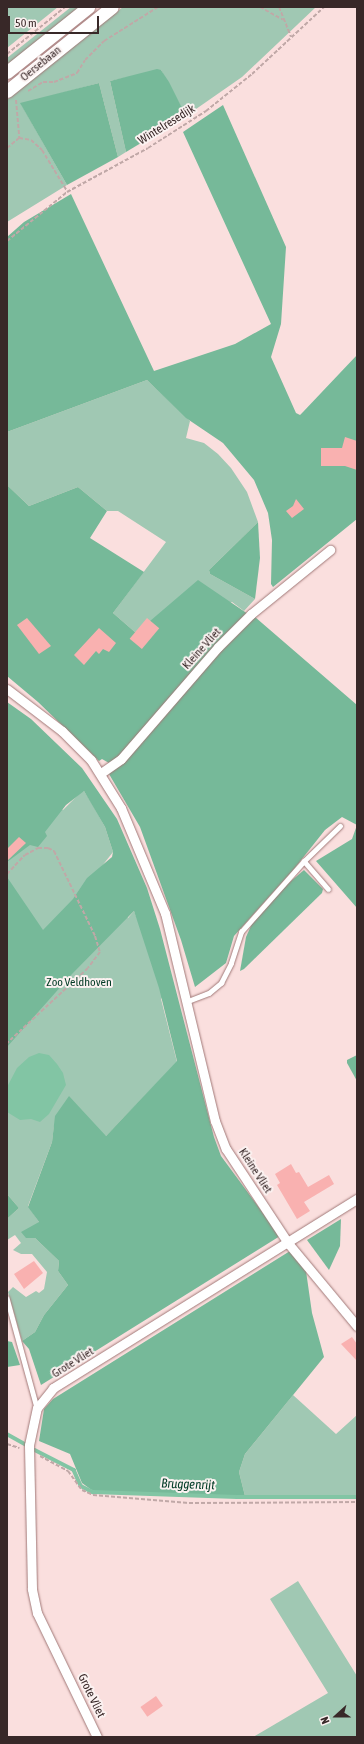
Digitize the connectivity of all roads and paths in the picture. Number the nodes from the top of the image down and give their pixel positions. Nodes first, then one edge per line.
1 (65, 7) edge
2 (88, 7) edge
3 (112, 7) edge
4 (158, 7) edge
5 (260, 7) edge
6 (279, 7) edge
7 (324, 7) edge
8 (283, 20) junction
9 (292, 37) junction
10 (7, 54) edge
11 (7, 72) edge
12 (21, 92) dead end
13 (12, 95) edge
14 (19, 138) junction
15 (7, 148) edge
16 (67, 192) junction
17 (7, 241) edge
18 (330, 550) dead end
19 (7, 689) edge
20 (101, 773) junction
21 (340, 826) dead end
22 (304, 861) junction
23 (7, 874) edge
24 (328, 889) dead end
25 (188, 1001) junction
26 (7, 1043) edge
27 (357, 1199) edge
28 (288, 1243) junction
29 (7, 1298) edge
30 (357, 1326) edge
31 (37, 1408) junction
32 (29, 1452) junction
33 (357, 1502) edge
34 (98, 1737) edge

1 - 10 path
2 - 11 main road, Oersebaan
3 - 13 main road, Oersebaan
4 - 12 path
5 - 8 path
6 - 8 path
7 - 9 path, Wintelresedijk
8 - 9 path
9 - 16 path, Wintelresedijk
13 - 14 path
14 - 15 path
14 - 16 path
16 - 17 path, Wintelresedijk
18 - 20 street, Kleine Vliet
19 - 20 street, Kleine Vliet
20 - 25 street, Kleine Vliet
21 - 22 lane
22 - 24 lane
22 - 25 lane
23 - 26 path
25 - 28 street, Kleine Vliet
27 - 28 street, Grote Vliet
28 - 30 street, Kleine Vliet
28 - 31 street, Grote Vliet
29 - 31 lane
31 - 32 street, Grote Vliet
32 - 33 path
32 - 34 street, Grote Vliet

